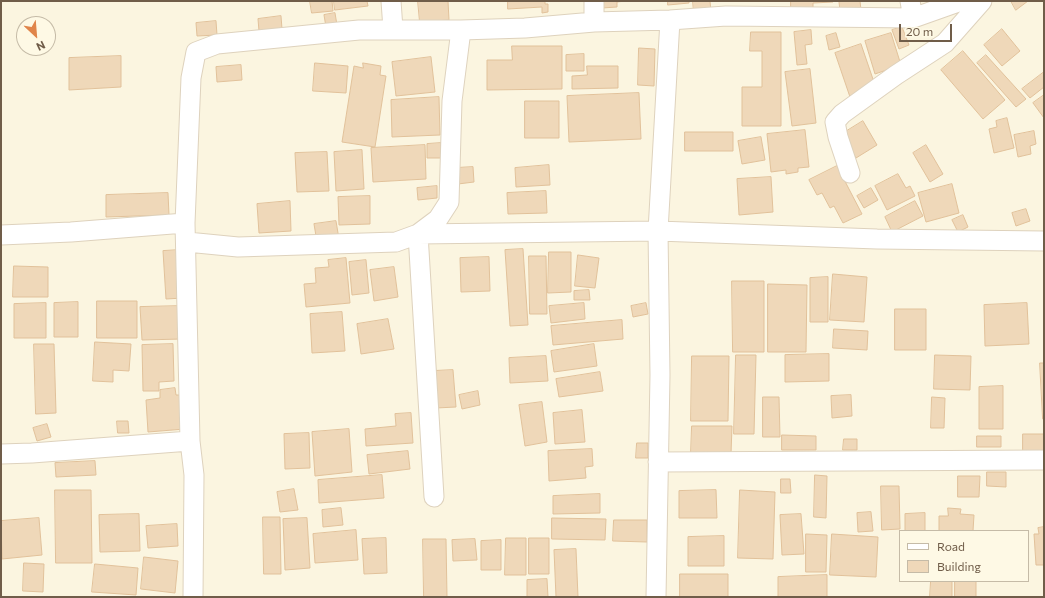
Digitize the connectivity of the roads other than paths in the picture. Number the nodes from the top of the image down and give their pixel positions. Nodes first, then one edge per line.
1 (392, 1) edge
2 (594, 1) edge
3 (961, 1) edge
4 (982, 1) edge
5 (911, 9) edge
6 (670, 20) junction
7 (594, 22) junction
8 (393, 29) junction
9 (461, 30) junction
10 (850, 173) dead end
11 (185, 223) junction
12 (658, 231) junction
13 (418, 234) junction
14 (1, 235) edge
15 (1044, 241) edge
16 (187, 242) junction
17 (190, 441) junction
18 (1, 454) edge
19 (1044, 460) edge
20 (658, 462) junction
21 (434, 497) dead end
22 (193, 597) edge
23 (656, 597) edge

1 - 8 street
2 - 7 street
3 - 5 street
4 - 10 street
5 - 6 street
6 - 7 street
6 - 12 street
7 - 9 street
8 - 9 street
8 - 11 street
9 - 13 street
11 - 14 street
11 - 16 street
12 - 13 street
12 - 15 street
12 - 20 street
13 - 16 street
13 - 21 street
16 - 17 street
17 - 18 street
17 - 22 street
19 - 20 street
20 - 23 street

